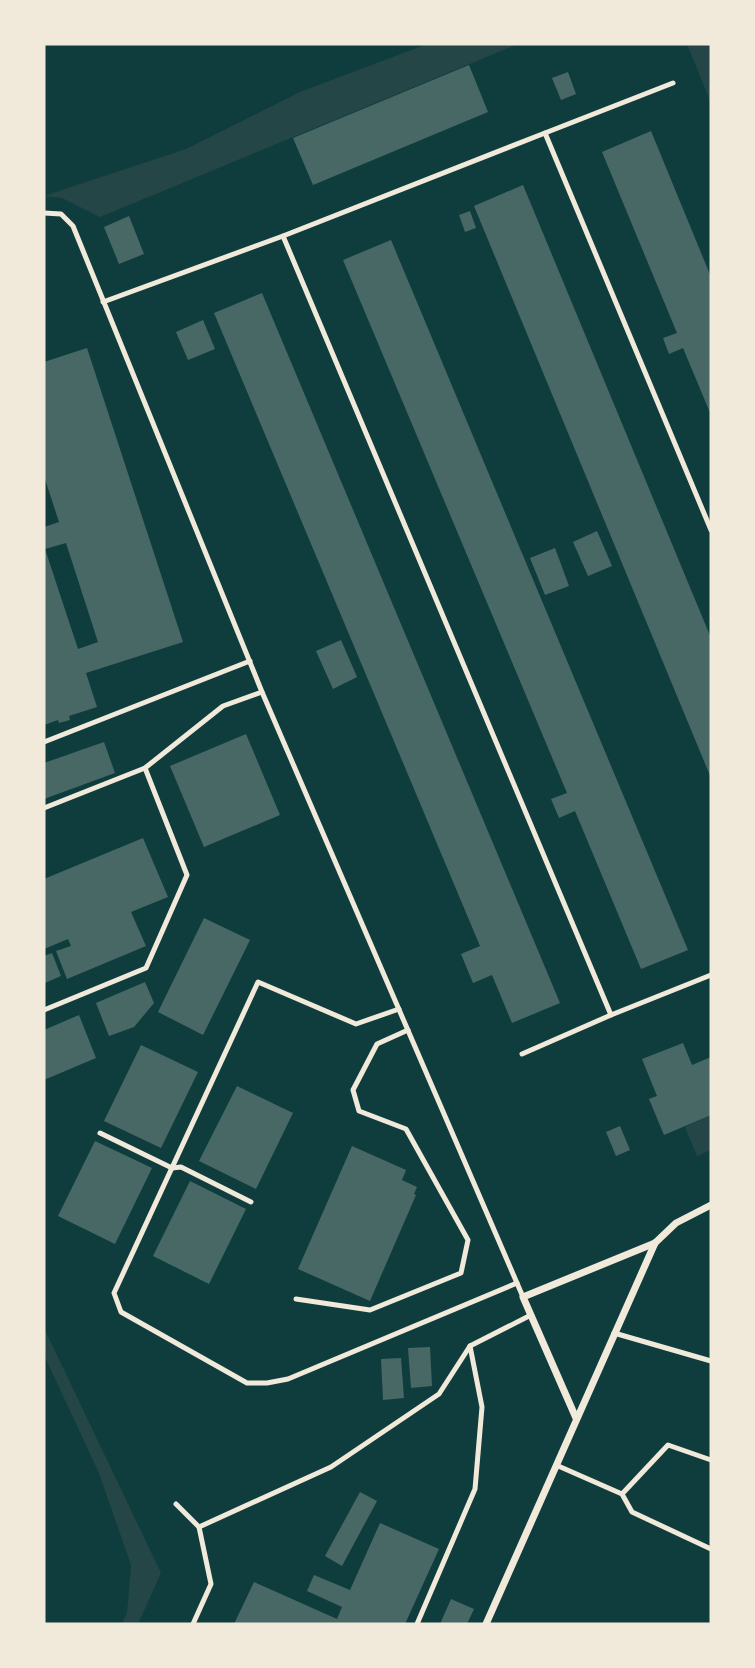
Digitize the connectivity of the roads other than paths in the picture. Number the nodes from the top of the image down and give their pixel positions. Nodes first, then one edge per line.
1 (673, 83) dead end
2 (545, 133) junction
3 (44, 213) edge
4 (283, 236) junction
5 (103, 302) junction
6 (711, 530) edge
7 (250, 661) junction
8 (262, 692) junction
9 (44, 742) edge
10 (145, 768) junction
11 (44, 808) edge
12 (711, 975) edge
13 (399, 1009) junction
14 (44, 1010) edge
15 (611, 1015) junction
16 (408, 1030) junction
17 (522, 1054) dead end
18 (100, 1133) dead end
19 (172, 1168) junction
20 (251, 1202) dead end
21 (711, 1205) edge
22 (655, 1243) junction
23 (517, 1283) junction
24 (523, 1297) junction
25 (296, 1299) dead end
26 (531, 1315) junction
27 (614, 1333) junction
28 (470, 1346) junction
29 (711, 1361) edge
30 (576, 1418) junction
31 (711, 1460) edge
32 (556, 1465) junction
33 (622, 1494) junction
34 (176, 1504) dead end
35 (199, 1527) junction
36 (711, 1549) edge
37 (193, 1624) edge
38 (417, 1624) edge
39 (486, 1624) edge

1 - 2 lane
2 - 4 lane
2 - 6 lane
3 - 5 lane
4 - 5 lane
4 - 15 lane
5 - 7 lane
7 - 8 lane
7 - 9 lane
8 - 10 lane
8 - 13 lane
10 - 11 lane
10 - 14 lane
12 - 15 lane
13 - 16 lane
13 - 19 lane
15 - 17 lane
16 - 23 lane
16 - 25 lane
18 - 19 lane
19 - 20 lane
19 - 23 lane
21 - 22 street
22 - 24 street
22 - 27 street
23 - 24 lane
24 - 26 street
26 - 28 lane
26 - 30 street
27 - 29 lane
27 - 30 street
28 - 35 lane
28 - 38 lane
30 - 32 street
31 - 33 lane
32 - 33 lane
32 - 39 street
33 - 36 lane
34 - 35 lane
35 - 37 lane

